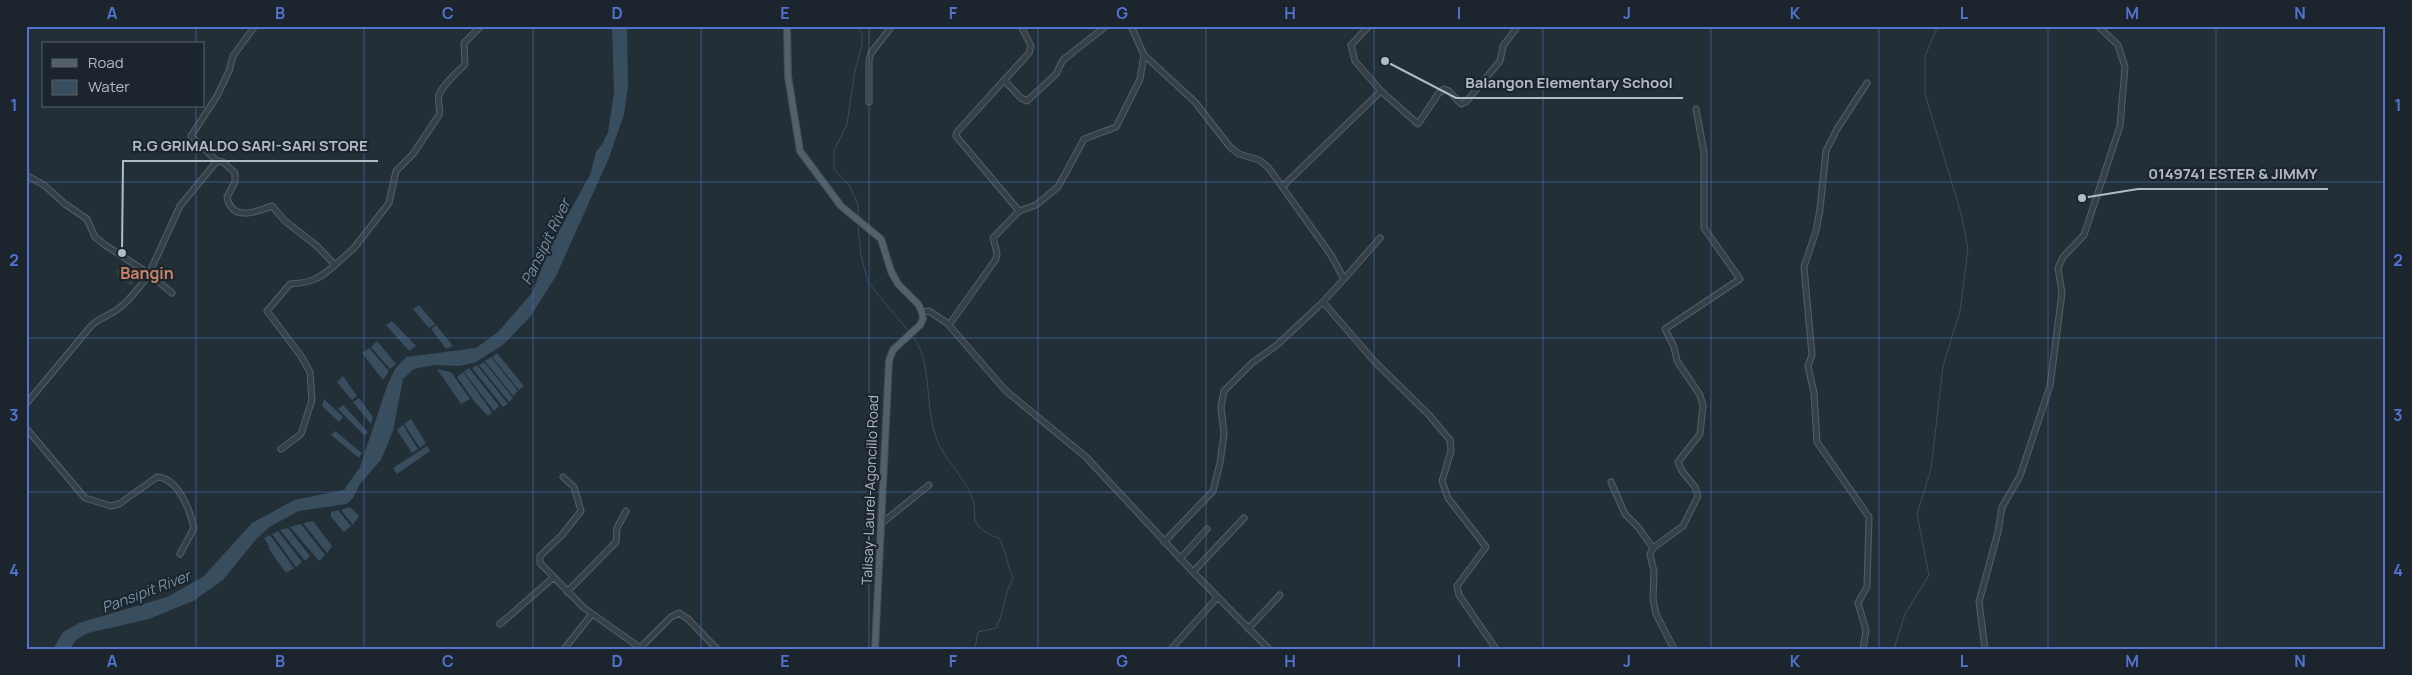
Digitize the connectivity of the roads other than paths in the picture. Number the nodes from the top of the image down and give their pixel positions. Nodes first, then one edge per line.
1 (255, 26) edge
2 (480, 26) edge
3 (787, 26) edge
4 (892, 26) edge
5 (1022, 26) edge
6 (1106, 26) edge
7 (1131, 26) edge
8 (1369, 26) edge
9 (1518, 26) edge
10 (2098, 26) edge
11 (1144, 55) junction
12 (1004, 80) junction
13 (1867, 83) dead end
14 (1381, 91) junction
15 (869, 102) dead end
16 (1696, 109) dead end
17 (217, 160) junction
18 (26, 175) edge
19 (1283, 186) junction
20 (1019, 211) junction
21 (1380, 238) dead end
22 (335, 265) junction
23 (148, 273) junction
24 (1344, 279) junction
25 (172, 293) dead end
26 (1323, 302) junction
27 (922, 312) junction
28 (949, 325) junction
29 (26, 404) edge
30 (26, 428) edge
31 (281, 449) dead end
32 (563, 477) dead end
33 (1611, 482) dead end
34 (929, 484) dead end
35 (626, 510) dead end
36 (1244, 518) dead end
37 (882, 523) junction
38 (1207, 529) dead end
39 (1164, 542) junction
40 (1653, 548) junction
41 (180, 554) dead end
42 (1180, 559) junction
43 (1193, 572) junction
44 (554, 578) junction
45 (568, 592) junction
46 (1280, 595) dead end
47 (1217, 598) junction
48 (592, 614) junction
49 (500, 624) dead end
50 (1248, 629) junction
51 (640, 648) edge
52 (564, 649) edge
53 (717, 649) edge
54 (875, 649) edge
55 (1171, 649) edge
56 (1269, 649) edge
57 (1496, 649) edge
58 (1674, 649) edge
59 (1862, 649) edge
60 (1985, 649) edge

1 - 17 street
2 - 22 street
3 - 27 main road
4 - 15 street
5 - 12 street
6 - 12 street
7 - 11 street
8 - 14 street
9 - 14 street
10 - 60 street
11 - 19 street
11 - 20 street
12 - 20 street
13 - 59 street
14 - 19 street
16 - 40 street
17 - 22 street
17 - 23 street
18 - 23 street
19 - 24 street
20 - 28 street
21 - 24 street
22 - 31 street
23 - 25 street
23 - 29 street
24 - 26 street
26 - 39 street
26 - 57 street
27 - 28 street
27 - 37 main road, Talisay-Laurel-Agoncillo Road
28 - 39 street
30 - 41 street
32 - 44 street
33 - 40 street
34 - 37 street
35 - 45 street
36 - 43 street
37 - 54 main road, Talisay-Laurel-Agoncillo Road
38 - 42 street
39 - 42 street
40 - 58 street
42 - 43 street
43 - 47 street
44 - 45 street
44 - 49 street
45 - 48 street
46 - 50 street
47 - 50 street
47 - 55 street
48 - 51 street
48 - 52 street
50 - 56 street
51 - 53 street

